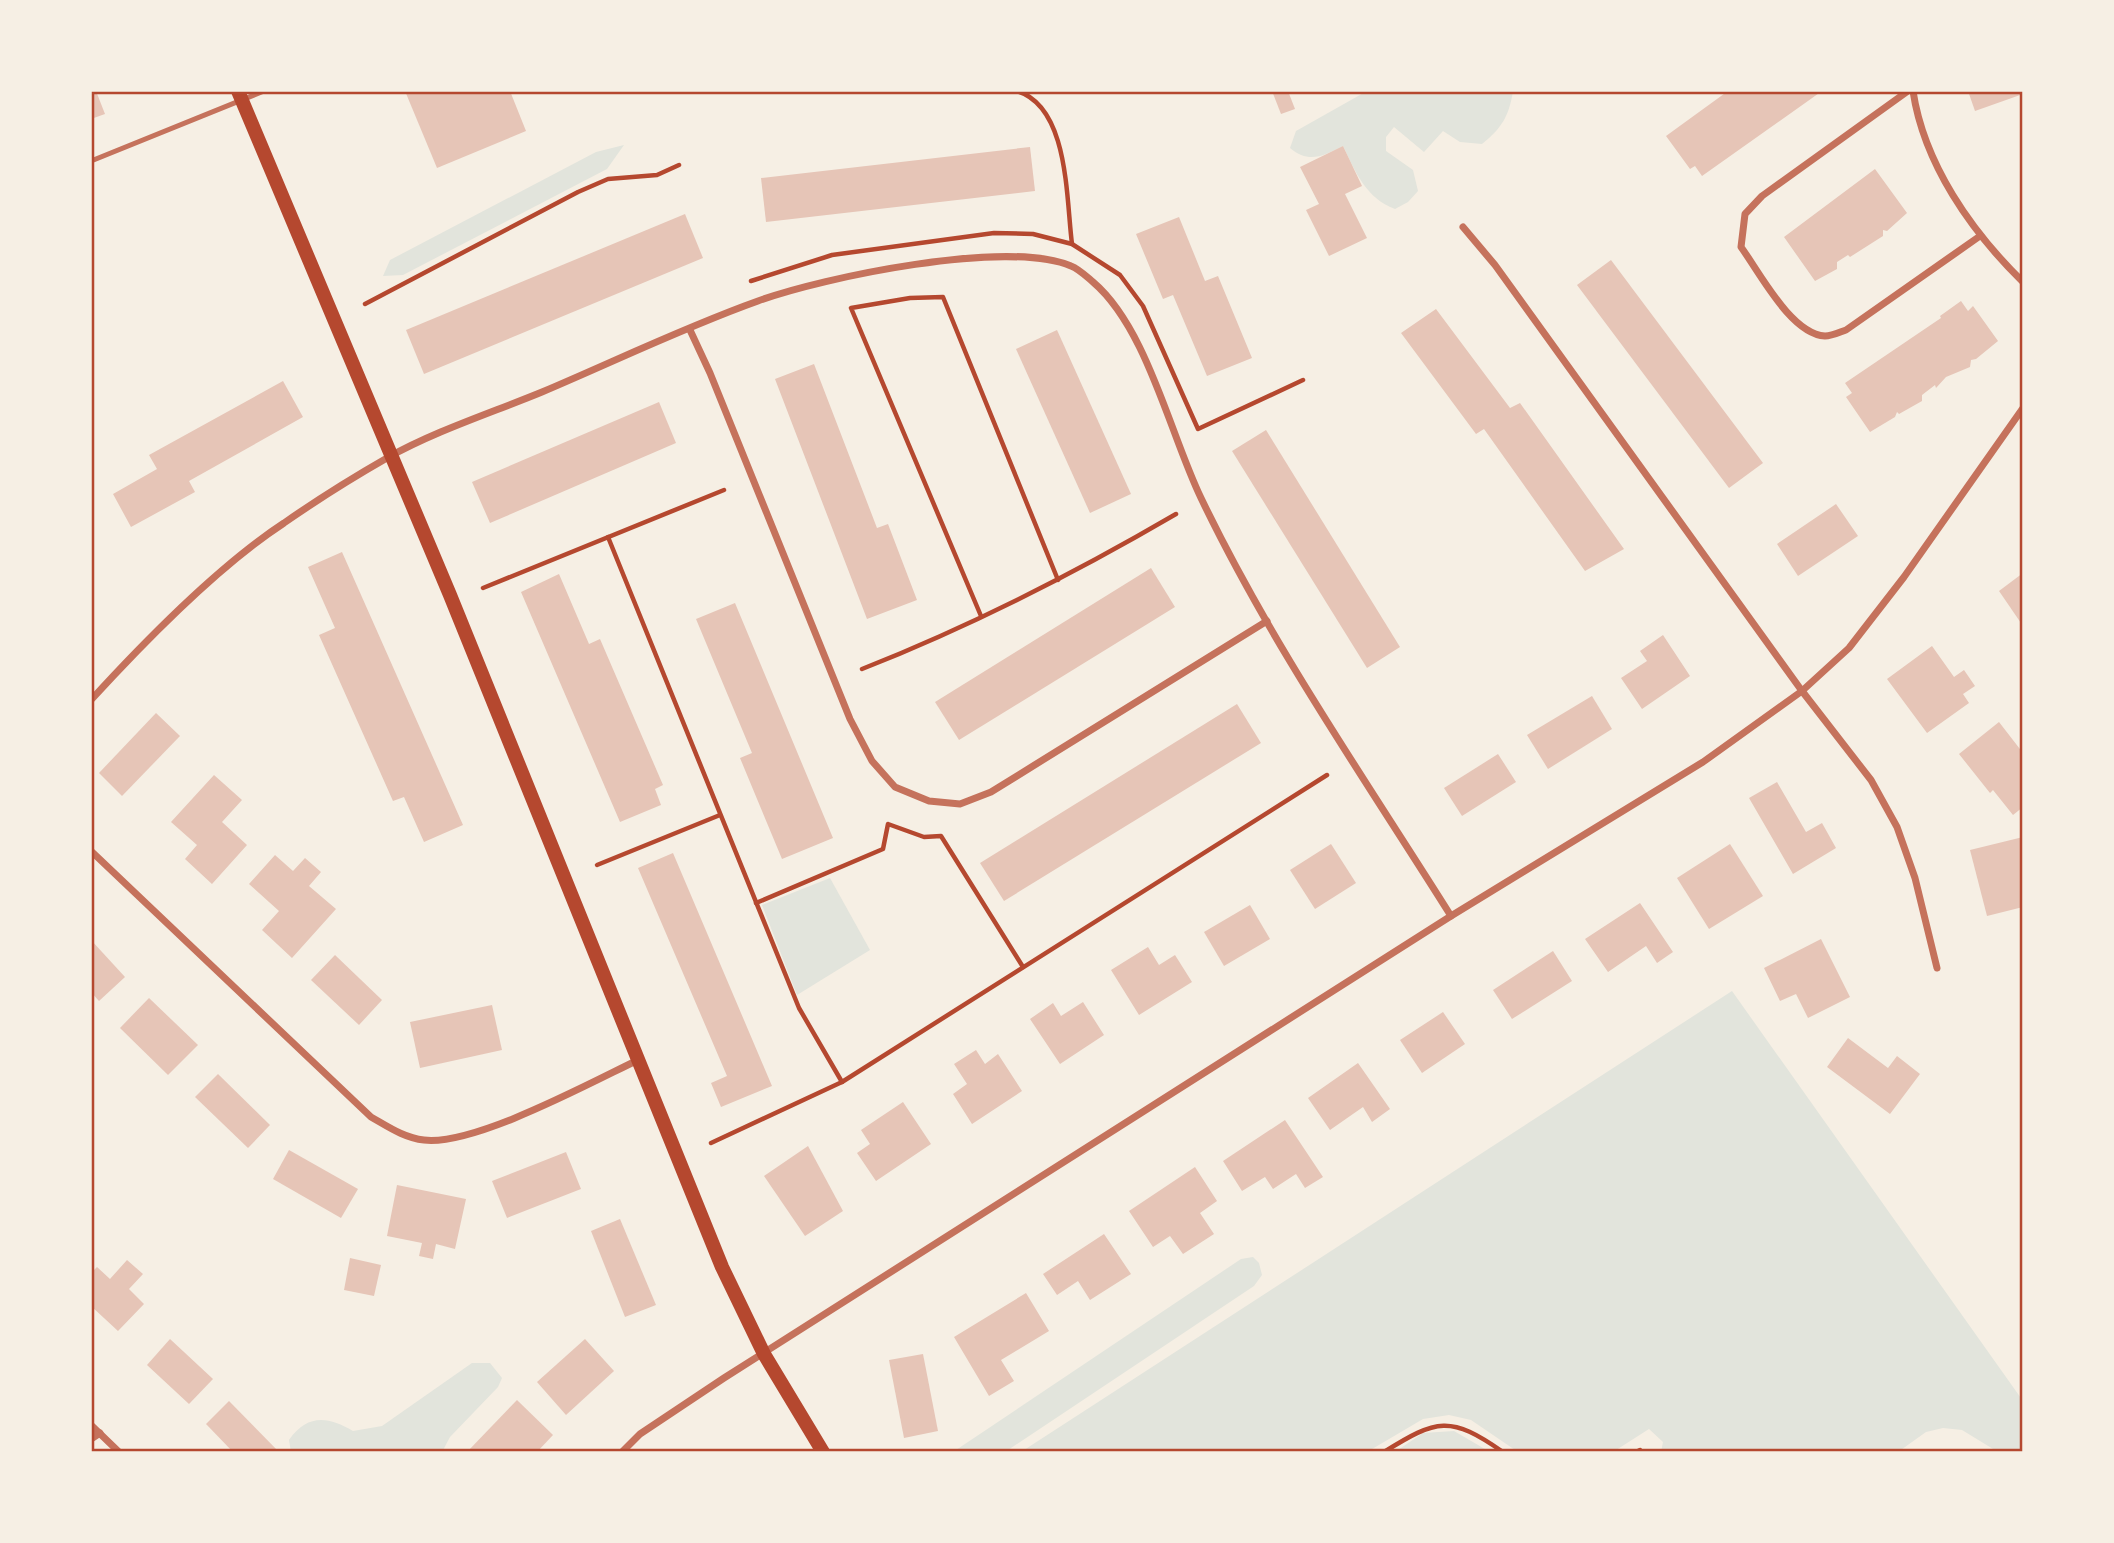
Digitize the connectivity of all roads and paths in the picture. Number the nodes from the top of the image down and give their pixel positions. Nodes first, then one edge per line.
1 (264, 91) edge
2 (1017, 91) edge
3 (1910, 91) edge
4 (240, 95) edge
5 (91, 161) edge
6 (679, 165) dead end
7 (1463, 227) dead end
8 (1980, 236) junction
9 (1072, 244) junction
10 (751, 281) dead end
11 (2023, 282) edge
12 (365, 304) dead end
13 (690, 330) junction
14 (1303, 380) dead end
15 (2023, 408) edge
16 (390, 456) junction
17 (724, 490) dead end
18 (1176, 514) dead end
19 (608, 537) junction
20 (1058, 580) junction
21 (483, 588) dead end
22 (981, 617) junction
23 (1267, 621) junction
24 (862, 669) dead end
25 (1802, 691) junction
26 (91, 700) edge
27 (1327, 775) dead end
28 (720, 815) junction
29 (91, 851) edge
30 (597, 865) dead end
31 (756, 903) junction
32 (1451, 916) junction
33 (1023, 967) junction
34 (1937, 968) dead end
35 (639, 1059) junction
36 (842, 1082) junction
37 (711, 1143) dead end
38 (764, 1354) junction
39 (91, 1425) edge
40 (100, 1433) junction
41 (91, 1439) edge
42 (119, 1452) edge
43 (622, 1452) edge
44 (823, 1452) edge
45 (1384, 1452) edge
46 (1503, 1452) edge

1 - 4 lane
2 - 9 path
3 - 8 street
3 - 8 street
4 - 5 lane
4 - 16 main road
6 - 12 path
7 - 25 street
8 - 11 street
9 - 10 path
9 - 14 path
13 - 16 street
13 - 23 street
13 - 23 street
15 - 25 street
16 - 26 street
16 - 35 main road
17 - 19 path
18 - 20 path
19 - 21 path
19 - 28 path
20 - 22 path
20 - 22 path
22 - 24 path
23 - 32 street
25 - 32 street
25 - 34 street
27 - 33 path
28 - 30 path
28 - 31 path
29 - 35 street
31 - 33 path
31 - 36 path
32 - 38 street
33 - 36 path
35 - 38 main road
36 - 37 path
38 - 43 street
38 - 44 main road
39 - 40 street
40 - 41 street
40 - 42 street
45 - 46 path

